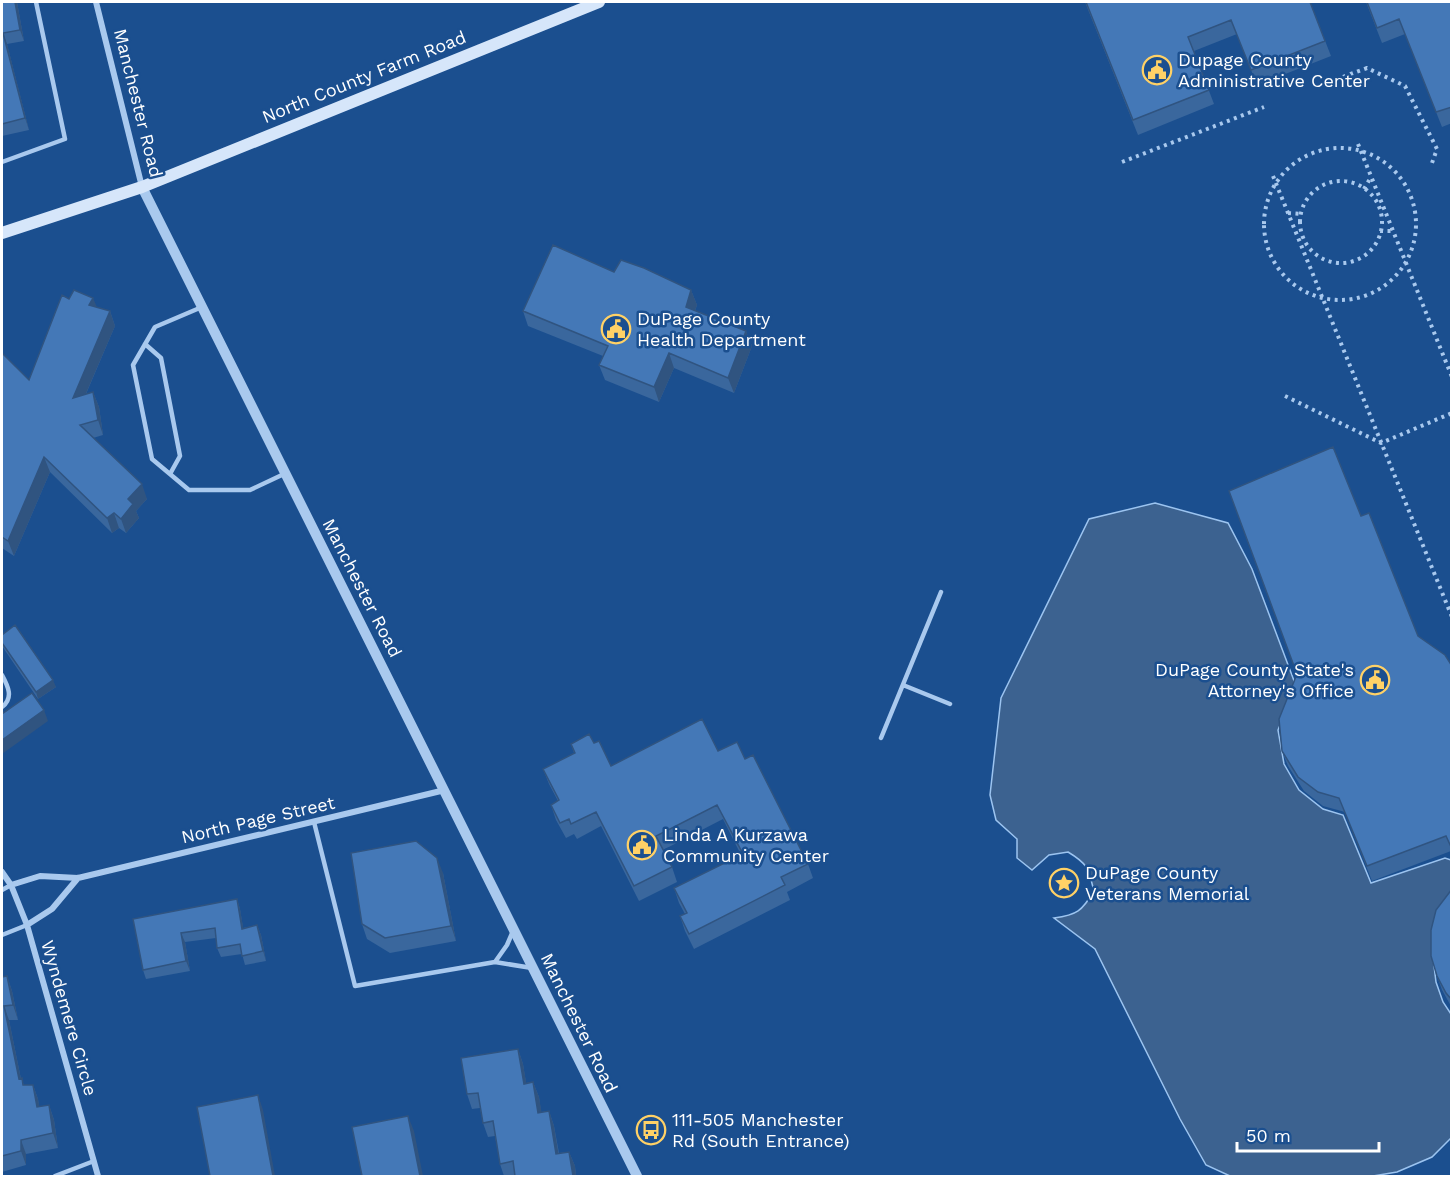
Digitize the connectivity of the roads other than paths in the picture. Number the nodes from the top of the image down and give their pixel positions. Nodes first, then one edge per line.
1 (36, 2) edge
2 (96, 2) edge
3 (599, 2) edge
4 (2, 162) edge
5 (142, 187) junction
6 (2, 233) edge
7 (202, 307) junction
8 (145, 344) junction
9 (286, 473) junction
10 (170, 474) junction
11 (941, 592) dead end
12 (2, 675) edge
13 (903, 685) junction
14 (950, 704) dead end
15 (2, 707) edge
16 (881, 738) dead end
17 (445, 790) junction
18 (314, 822) junction
19 (2, 872) edge
20 (78, 878) junction
21 (11, 885) junction
22 (2, 890) edge
23 (27, 925) junction
24 (514, 929) junction
25 (2, 935) edge
26 (495, 962) junction
27 (533, 968) junction
28 (94, 1161) junction
29 (55, 1176) edge
30 (98, 1176) edge
31 (637, 1176) edge

1 - 4 lane
2 - 5 street, Manchester Road
3 - 5 main road, North County Farm Road
5 - 6 main road, North County Farm Road
5 - 7 street, Manchester Road
7 - 8 lane
7 - 9 street, Manchester Road
8 - 10 lane
8 - 10 lane
9 - 10 lane
9 - 17 street, Manchester Road
11 - 13 lane
12 - 15 lane
13 - 14 lane
13 - 16 lane
17 - 18 street, North Page Street
17 - 24 street, Manchester Road
18 - 20 street, North Page Street
18 - 26 lane
19 - 21 street, Wyndemere Circle
20 - 21 street, North Page Street
20 - 23 street
21 - 22 lane
21 - 23 street, Wyndemere Circle
23 - 25 lane
23 - 28 street, Wyndemere Circle
24 - 26 lane
24 - 27 street, Manchester Road
26 - 27 lane
27 - 31 street, Manchester Road
28 - 29 lane
28 - 30 street, Wyndemere Circle

